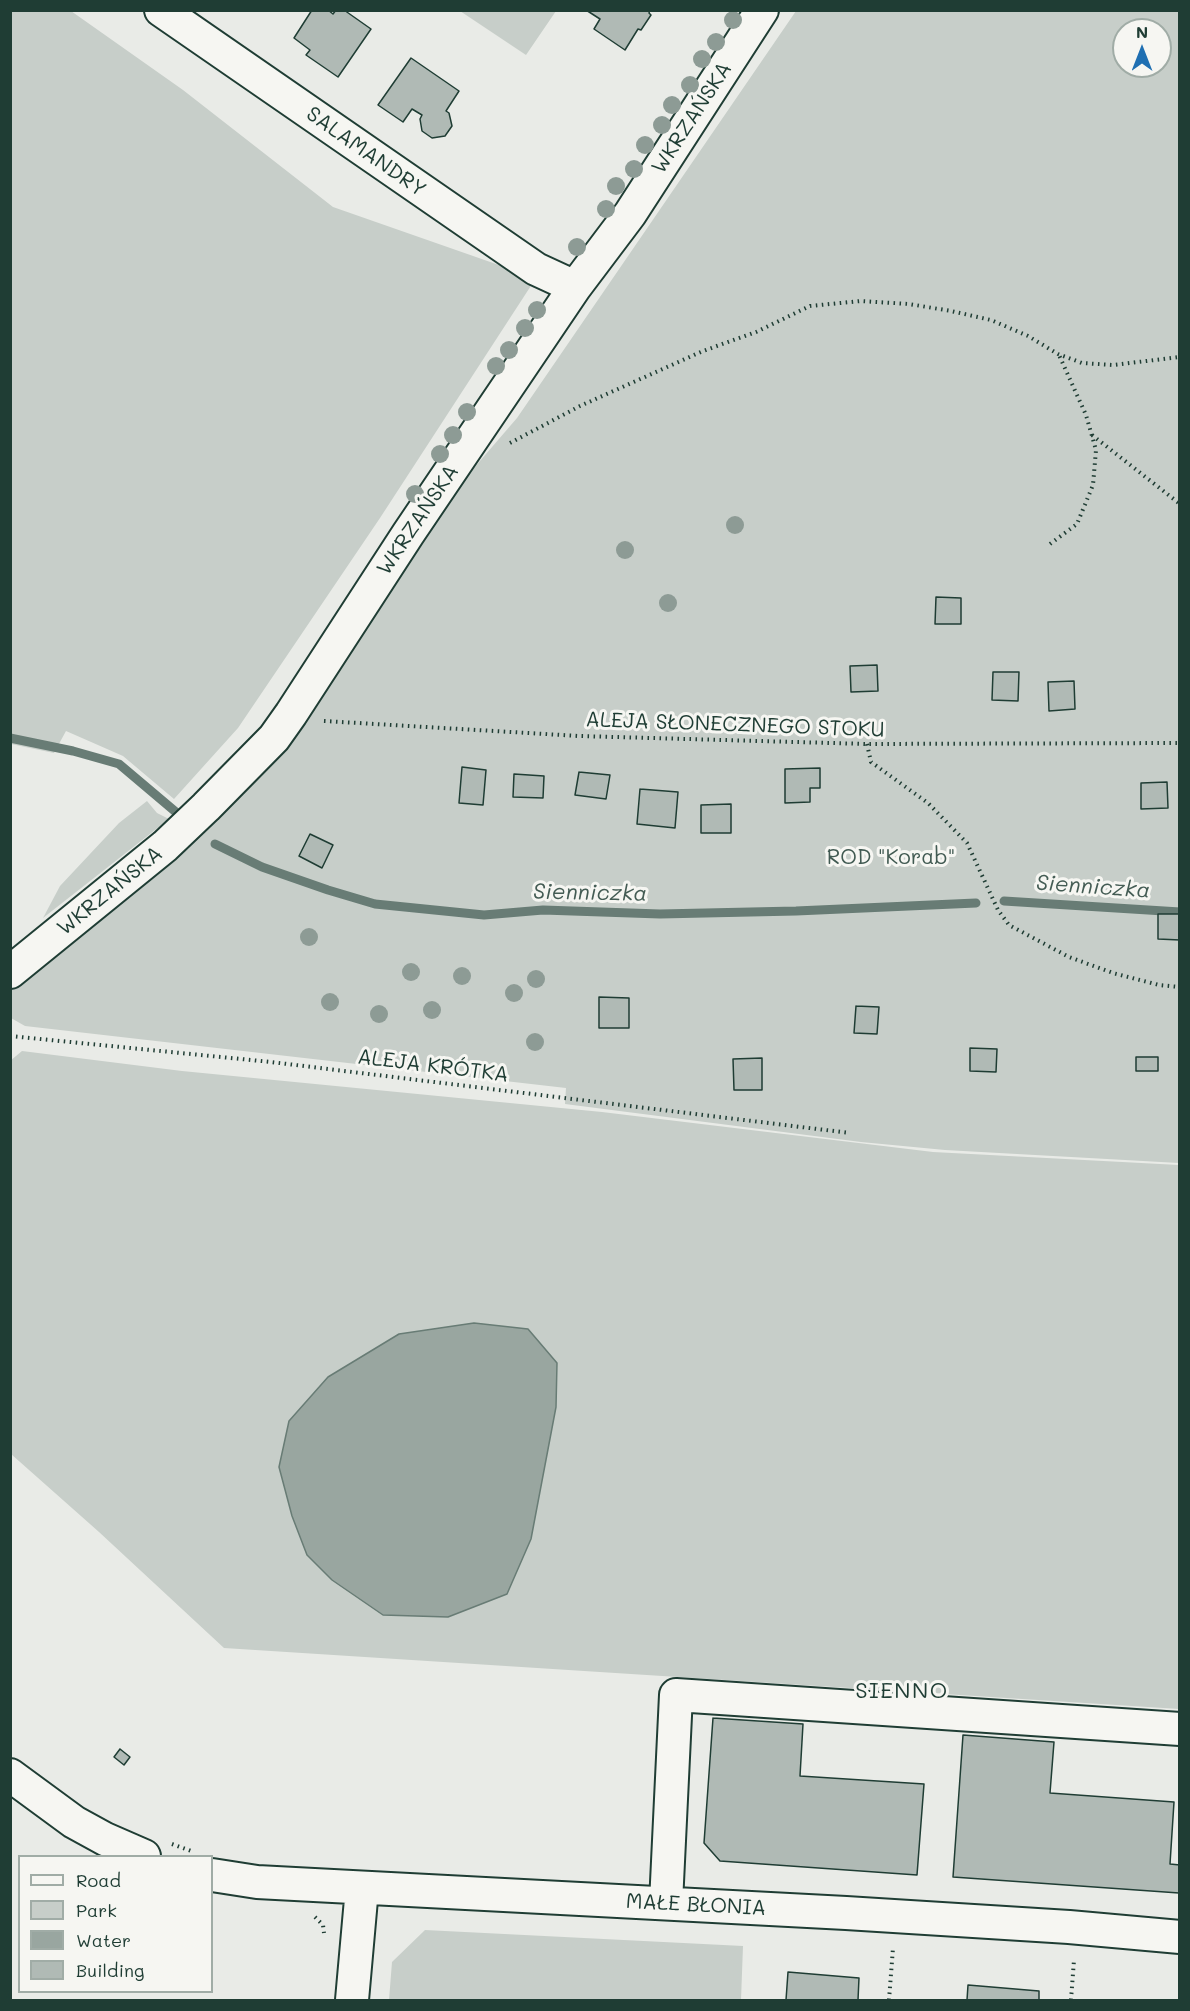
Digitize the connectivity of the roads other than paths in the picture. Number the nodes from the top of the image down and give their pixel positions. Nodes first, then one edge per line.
1 (161, 10) edge
2 (762, 10) edge
3 (575, 287) junction
4 (10, 972) edge
5 (1179, 1729) edge
6 (10, 1775) edge
7 (140, 1855) edge
8 (213, 1875) edge
9 (362, 1888) junction
10 (666, 1903) junction
11 (1179, 1937) edge
12 (352, 2001) edge

1 - 3 street, SALAMANDRY
2 - 3 street, WKRZAŃSKA
3 - 4 street, WKRZAŃSKA
5 - 10 street
6 - 7 street
8 - 9 street, MAŁE BŁONIA
9 - 10 street, MAŁE BŁONIA
9 - 12 street
10 - 11 street, MAŁE BŁONIA

